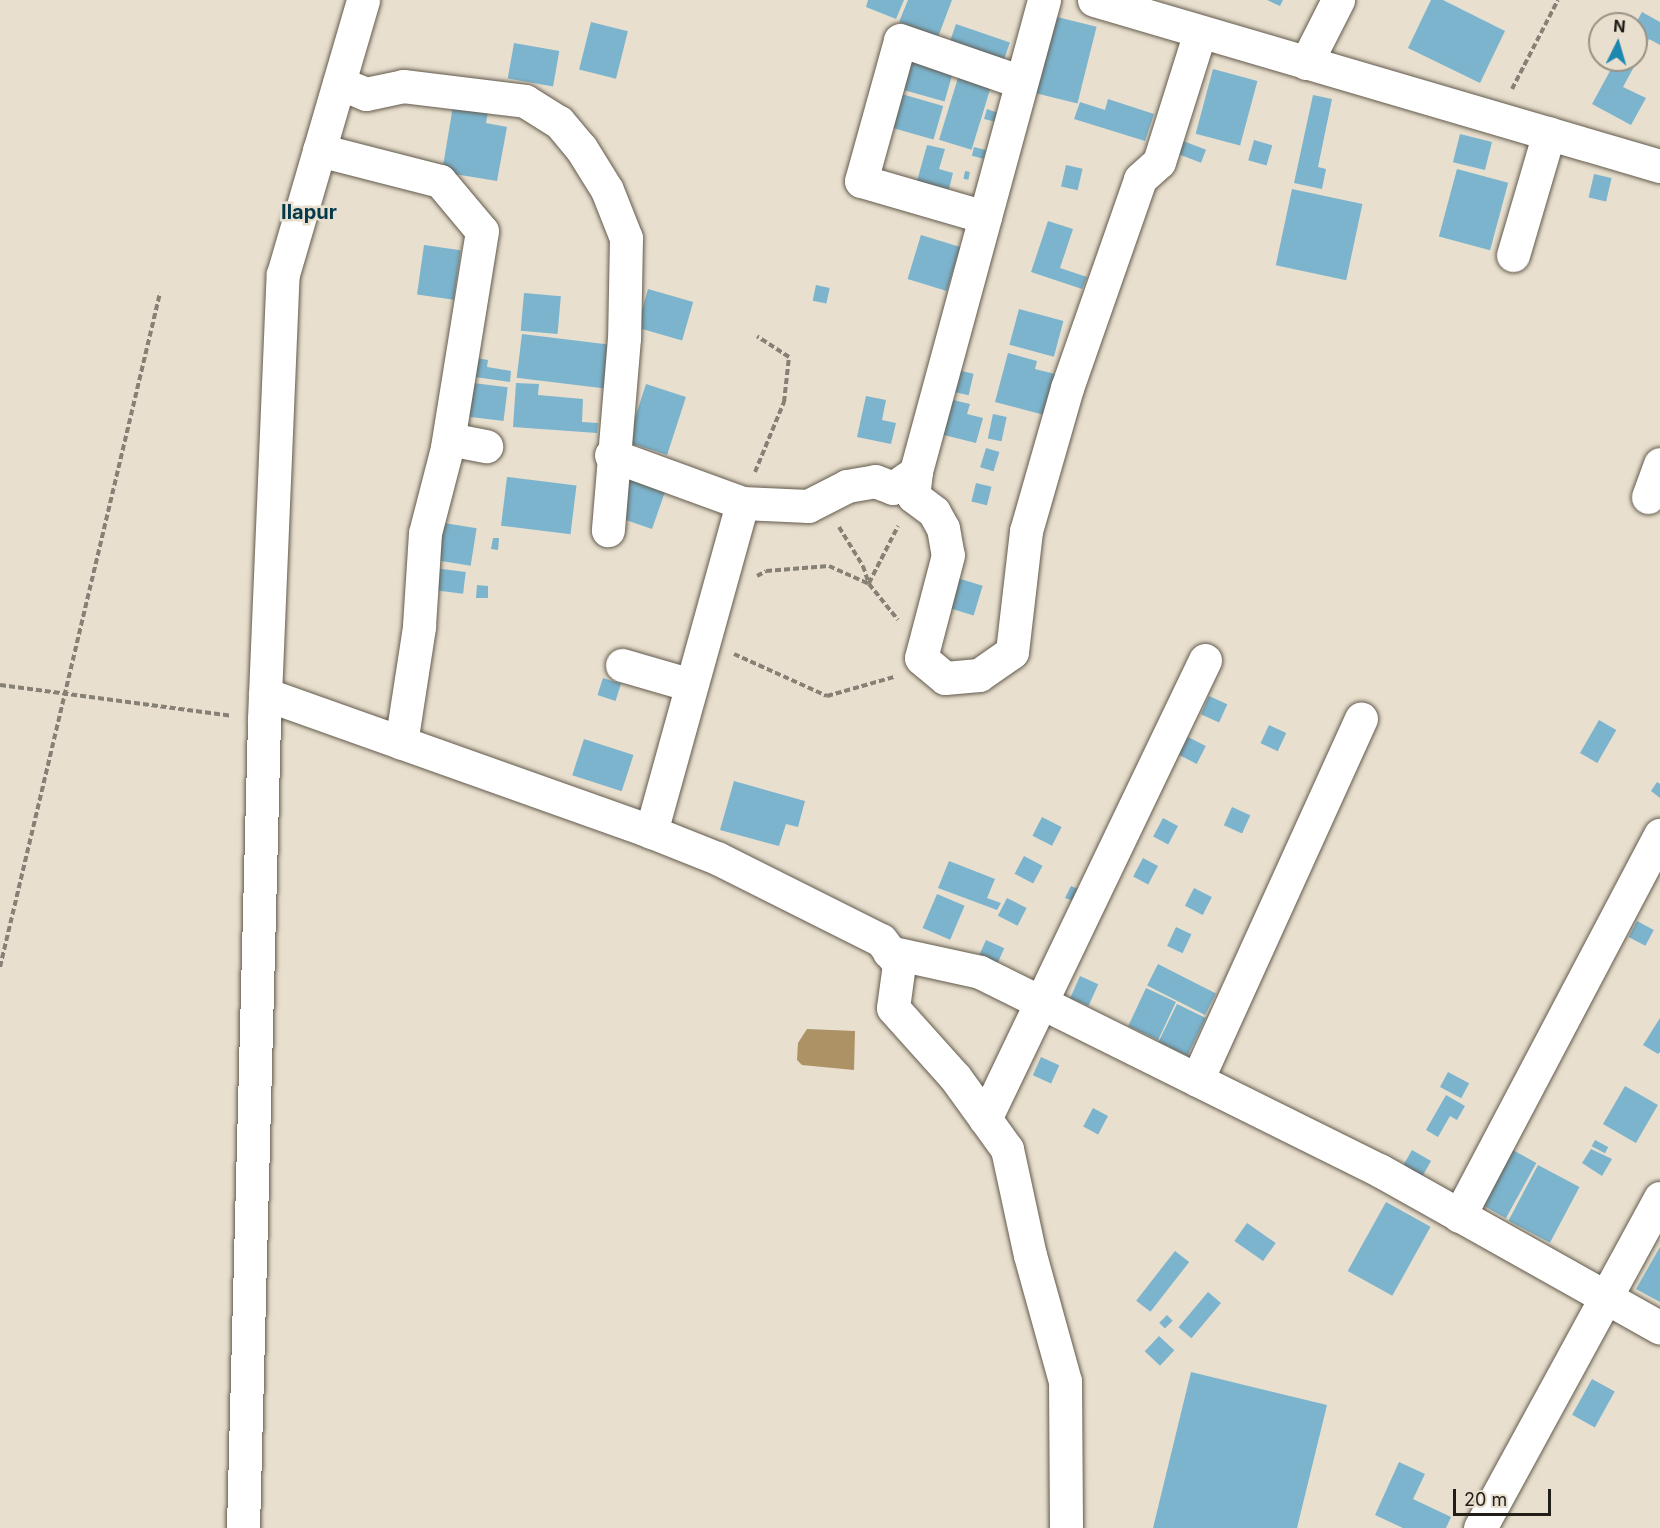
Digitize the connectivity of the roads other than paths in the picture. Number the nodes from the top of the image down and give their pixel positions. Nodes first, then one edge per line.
1 (363, 0) edge
2 (1044, 0) edge
3 (1094, 0) edge
4 (1338, 0) edge
5 (1200, 32) junction
6 (1306, 63) junction
7 (1022, 82) junction
8 (339, 83) junction
9 (1548, 133) junction
10 (319, 150) junction
11 (1660, 166) edge
12 (985, 217) junction
13 (1514, 255) dead end
14 (449, 439) junction
15 (486, 446) dead end
16 (611, 455) junction
17 (1660, 464) edge
18 (914, 484) junction
19 (1648, 497) dead end
20 (742, 503) junction
21 (608, 530) dead end
22 (1206, 660) dead end
23 (622, 666) dead end
24 (694, 676) junction
25 (264, 707) junction
26 (1361, 718) dead end
27 (401, 743) junction
28 (651, 832) junction
29 (1660, 835) edge
30 (889, 952) junction
31 (1043, 1004) junction
32 (1197, 1080) junction
33 (985, 1119) junction
34 (1660, 1198) edge
35 (1459, 1216) junction
36 (1603, 1298) junction
37 (1660, 1328) edge
38 (243, 1528) edge
39 (1066, 1528) edge
40 (1480, 1528) edge

1 - 8 street
2 - 7 street
3 - 5 street
4 - 6 street
5 - 6 street
5 - 18 street
6 - 9 street
7 - 12 street
7 - 12 street
8 - 10 street
8 - 16 street
9 - 11 street
9 - 13 street
10 - 14 street
10 - 25 street
12 - 18 street
14 - 15 street
14 - 27 street
16 - 20 street
16 - 21 street
17 - 19 street
18 - 20 street
20 - 24 street
22 - 31 street
23 - 24 street
24 - 28 street
25 - 27 street
25 - 38 street
26 - 32 street
27 - 28 street
28 - 30 street
29 - 35 street
30 - 31 street
30 - 33 street
31 - 32 street
31 - 33 street
32 - 35 street
33 - 39 street
34 - 36 street
35 - 36 street
36 - 37 street
36 - 40 street

